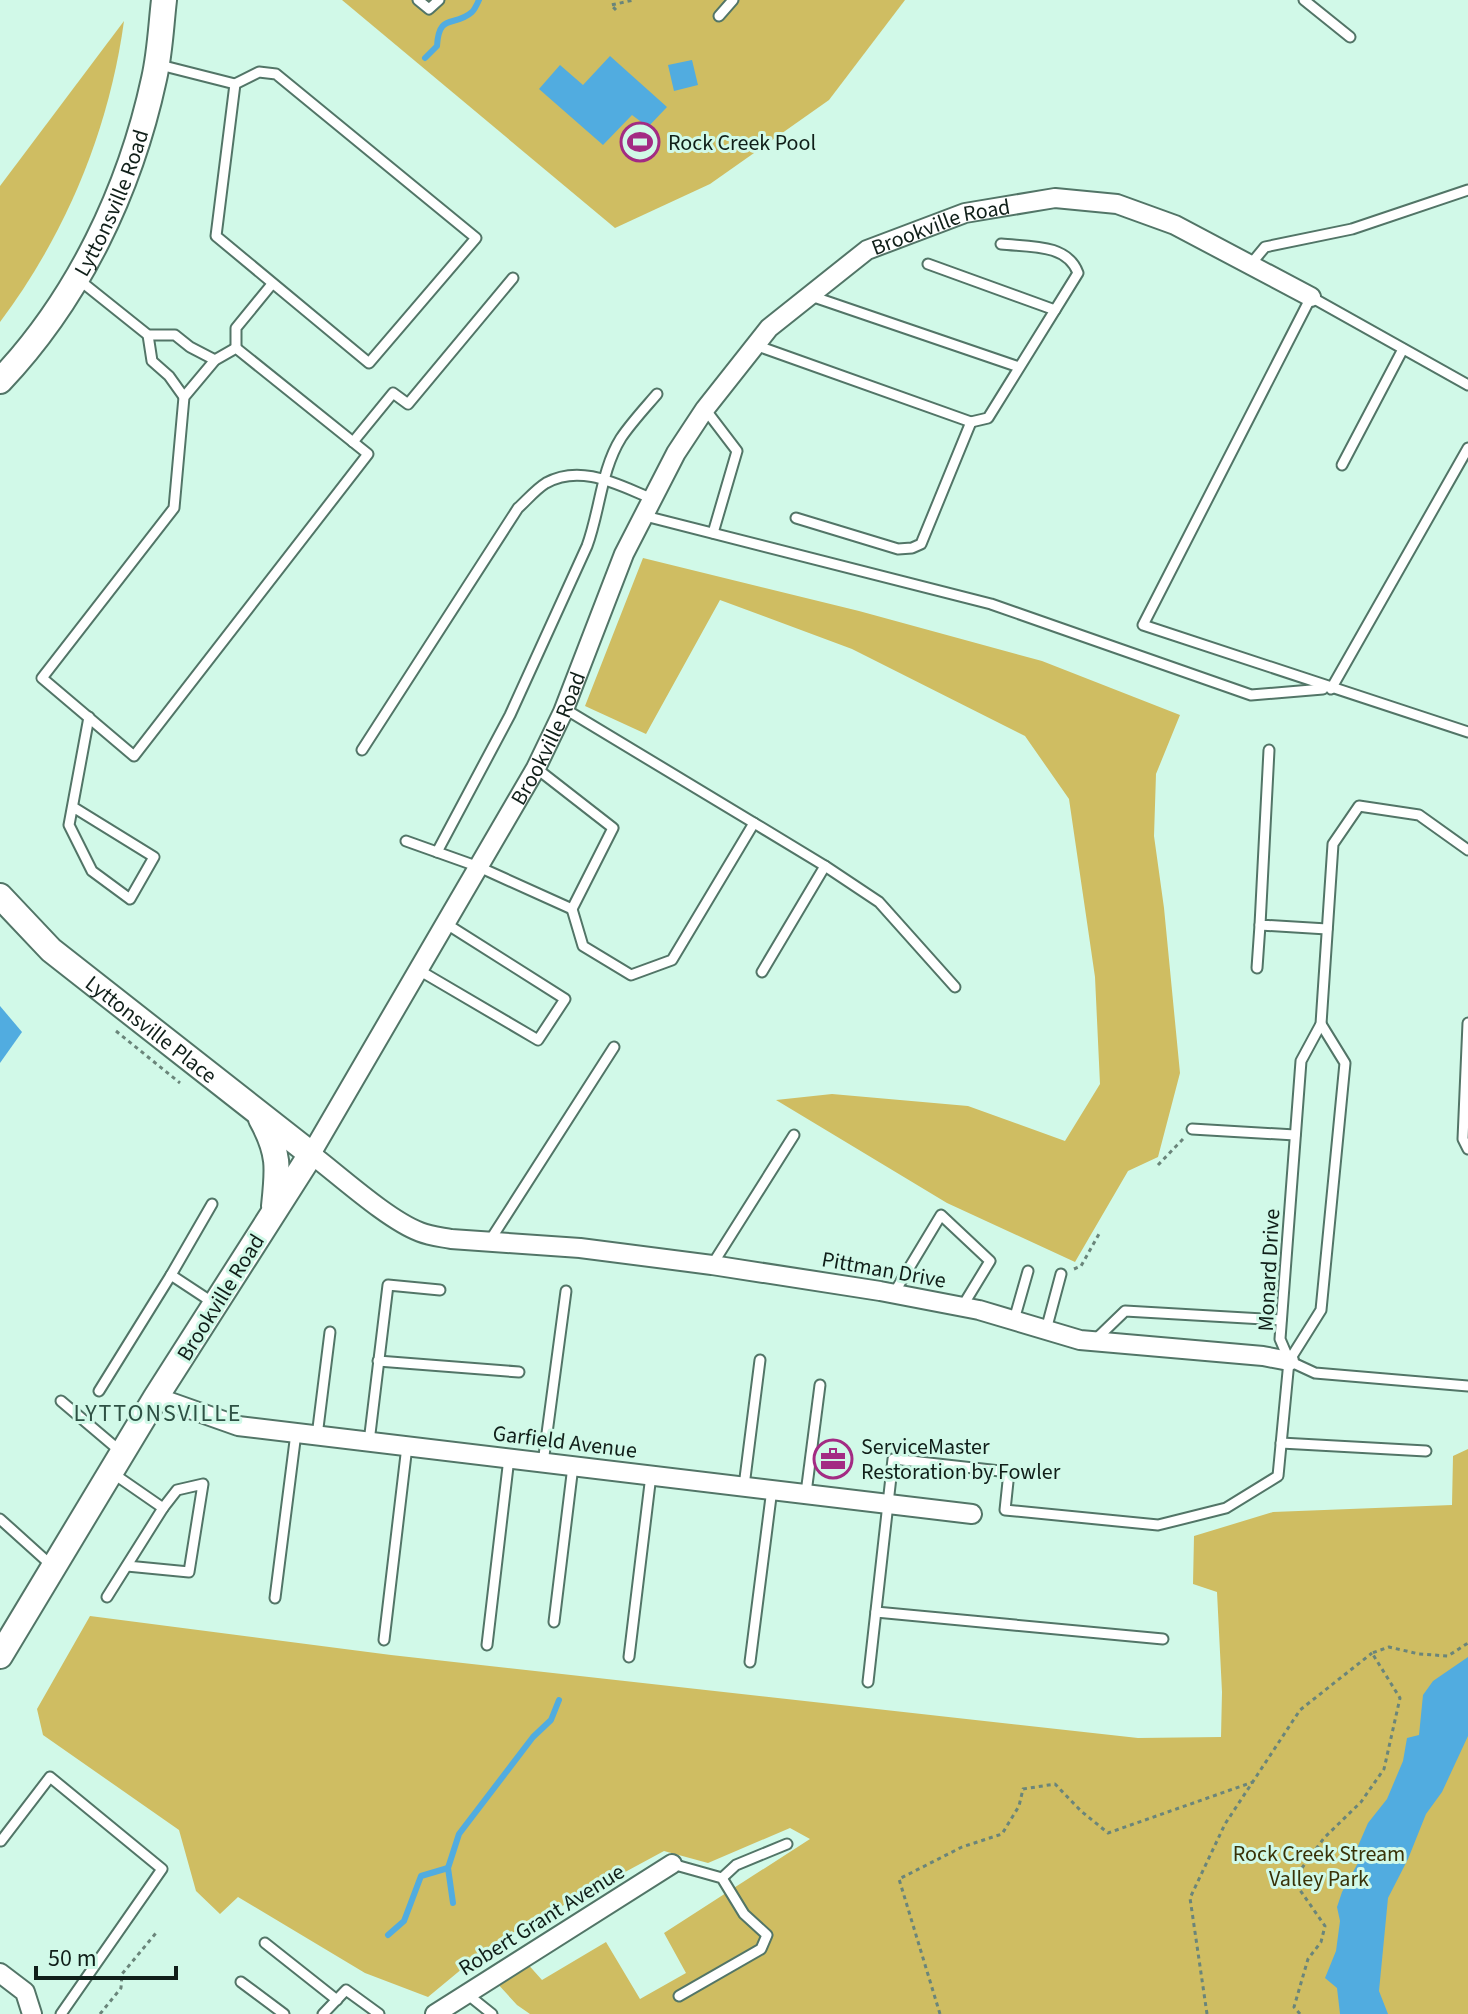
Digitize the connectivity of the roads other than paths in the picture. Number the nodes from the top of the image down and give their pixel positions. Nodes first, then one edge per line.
1 (164, 0) edge
2 (418, 0) edge
3 (439, 0) edge
4 (733, 0) edge
5 (1304, 0) edge
6 (719, 16) dead end
7 (1350, 37) dead end
8 (157, 64) junction
9 (235, 84) junction
10 (1468, 190) edge
11 (1001, 244) dead end
12 (928, 264) dead end
13 (1250, 265) junction
14 (77, 278) junction
15 (513, 278) dead end
16 (272, 284) junction
17 (809, 296) junction
18 (1311, 297) junction
19 (1055, 310) junction
20 (148, 335) junction
21 (755, 345) junction
22 (236, 348) junction
23 (1403, 349) junction
24 (215, 360) junction
25 (1019, 367) junction
26 (0, 381) edge
27 (1468, 385) edge
28 (657, 394) dead end
29 (184, 397) junction
30 (705, 409) junction
31 (971, 422) junction
32 (353, 442) junction
33 (1468, 448) edge
34 (1342, 465) dead end
35 (604, 479) junction
36 (649, 508) junction
37 (796, 518) dead end
38 (713, 533) junction
39 (1331, 689) junction
40 (565, 709) junction
41 (89, 717) junction
42 (1468, 732) edge
43 (362, 750) dead end
44 (1269, 750) dead end
45 (536, 768) junction
46 (73, 807) junction
47 (754, 823) junction
48 (406, 841) dead end
49 (1468, 850) edge
50 (437, 852) junction
51 (825, 866) junction
52 (479, 867) junction
53 (0, 896) edge
54 (572, 909) junction
55 (445, 923) junction
56 (1260, 925) junction
57 (1327, 929) junction
58 (1257, 968) dead end
59 (417, 969) junction
60 (762, 972) dead end
61 (955, 987) dead end
62 (1468, 1023) edge
63 (1321, 1024) junction
64 (614, 1047) dead end
65 (258, 1113) junction
66 (1192, 1129) road end
67 (794, 1135) dead end
68 (1295, 1135) junction
69 (1468, 1149) edge
70 (311, 1154) junction
71 (212, 1204) dead end
72 (274, 1211) junction
73 (489, 1242) junction
74 (712, 1265) junction
75 (1028, 1271) dead end
76 (1061, 1274) road end
77 (171, 1275) junction
78 (440, 1290) dead end
79 (566, 1291) dead end
80 (894, 1293) junction
81 (215, 1304) junction
82 (962, 1307) junction
83 (1014, 1320) junction
84 (1281, 1320) junction
85 (1046, 1330) junction
86 (330, 1332) dead end
87 (1094, 1341) junction
88 (760, 1360) dead end
89 (378, 1361) junction
90 (1289, 1361) junction
91 (519, 1372) dead end
92 (820, 1385) dead end
93 (1468, 1386) edge
94 (99, 1391) dead end
95 (156, 1397) junction
96 (61, 1401) dead end
97 (296, 1433) junction
98 (317, 1436) junction
99 (369, 1442) junction
100 (1281, 1443) junction
101 (407, 1446) junction
102 (1426, 1451) dead end
103 (509, 1458) junction
104 (117, 1462) junction
105 (543, 1463) junction
106 (573, 1466) junction
107 (651, 1475) junction
108 (744, 1486) junction
109 (772, 1489) junction
110 (806, 1493) junction
111 (887, 1503) junction
112 (163, 1508) junction
113 (972, 1514) dead end
114 (0, 1519) edge
115 (127, 1566) junction
116 (54, 1567) junction
117 (107, 1597) dead end
118 (275, 1598) dead end
119 (876, 1612) junction
120 (554, 1622) dead end
121 (1163, 1639) dead end
122 (384, 1640) dead end
123 (487, 1645) dead end
124 (0, 1656) edge
125 (629, 1657) dead end
126 (750, 1662) dead end
127 (868, 1682) dead end
128 (1, 1841) edge
129 (787, 1844) dead end
130 (672, 1864) joint
131 (722, 1878) junction
132 (265, 1943) dead end
133 (0, 1973) edge
134 (241, 1982) dead end
135 (467, 1994) junction
136 (679, 1996) dead end
137 (337, 2000) junction
138 (32, 2014) edge
139 (61, 2014) edge
140 (284, 2014) edge
141 (323, 2014) edge
142 (379, 2014) edge
143 (435, 2014) edge
144 (492, 2014) edge

1 - 8 street, Lyttonsville Road
2 - 3 lane
4 - 6 lane
5 - 7 lane
8 - 9 lane
8 - 14 street, Lyttonsville Road
9 - 16 lane
9 - 16 lane
10 - 13 lane
11 - 19 lane
12 - 19 lane
13 - 17 street, Brookville Road
13 - 18 street, Brookville Road
14 - 20 lane
14 - 26 street, Lyttonsville Road
15 - 32 lane
16 - 22 lane
17 - 21 street, Brookville Road
17 - 25 lane
18 - 23 lane
18 - 39 lane
19 - 25 lane
20 - 24 lane
20 - 29 lane
21 - 30 street, Brookville Road
21 - 31 lane
22 - 24 lane
22 - 32 lane
23 - 27 lane
23 - 34 lane
24 - 29 lane
25 - 31 lane
28 - 35 lane
29 - 41 lane
30 - 36 street, Brookville Road
30 - 38 lane
31 - 37 lane
32 - 41 lane
33 - 39 lane
35 - 36 lane
35 - 43 lane
35 - 50 lane
36 - 38 lane
36 - 40 street, Brookville Road
38 - 39 lane
39 - 42 lane
40 - 45 street, Brookville Road
40 - 47 lane
41 - 46 lane
44 - 56 lane
45 - 52 street, Brookville Road
45 - 54 lane
46 - 46 lane
47 - 51 lane
47 - 54 lane
48 - 50 lane
49 - 57 lane, Monard Drive
50 - 52 lane
51 - 60 lane
51 - 61 lane
52 - 54 lane
52 - 55 street, Brookville Road
53 - 65 street, Lyttonsville Place
55 - 59 street, Brookville Road
55 - 59 lane
56 - 57 lane
56 - 58 lane
57 - 63 lane, Monard Drive
59 - 70 street, Brookville Road
62 - 69 lane
63 - 68 lane, Monard Drive
63 - 90 lane, Monard Drive
64 - 73 lane
65 - 70 street, Lyttonsville Place
65 - 72 street
66 - 68 lane
67 - 74 lane
68 - 84 lane, Monard Drive
70 - 72 street, Brookville Road
70 - 73 street, Pittman Drive
71 - 77 lane
72 - 81 street, Brookville Road
73 - 74 street, Pittman Drive
74 - 80 street, Pittman Drive
75 - 83 lane
76 - 85 lane
77 - 81 lane
77 - 94 lane
78 - 89 lane
79 - 105 lane
80 - 82 street, Pittman Drive
80 - 82 lane
81 - 95 street, Brookville Road
82 - 83 street, Pittman Drive
83 - 85 street, Pittman Drive
84 - 87 lane
84 - 90 lane, Monard Drive
85 - 87 street, Pittman Drive
86 - 98 lane
87 - 90 street, Pittman Drive
88 - 108 lane
89 - 91 lane
89 - 99 lane
90 - 93 lane, Pittman Drive
90 - 100 lane
92 - 110 lane
95 - 97 street, Garfield Avenue
95 - 104 street, Brookville Road
96 - 104 lane
97 - 98 street, Garfield Avenue
97 - 118 lane
98 - 99 street, Garfield Avenue
99 - 101 street, Garfield Avenue
100 - 102 lane
100 - 111 lane
101 - 103 street, Garfield Avenue
101 - 122 lane
103 - 105 street, Garfield Avenue
103 - 123 lane
104 - 112 lane
104 - 116 street, Brookville Road
105 - 106 street, Garfield Avenue
106 - 107 street, Garfield Avenue
106 - 120 lane
107 - 108 street, Garfield Avenue
107 - 125 lane
108 - 109 street, Garfield Avenue
109 - 110 street, Garfield Avenue
109 - 126 lane
110 - 111 street, Garfield Avenue
111 - 113 street, Garfield Avenue
111 - 119 lane
112 - 115 lane
112 - 115 lane
114 - 116 lane
115 - 117 lane
116 - 124 street, Brookville Road
119 - 121 lane
119 - 127 lane
128 - 139 lane
129 - 131 lane
130 - 131 lane
130 - 135 street, Robert Grant Avenue
131 - 136 lane
132 - 137 lane
133 - 138 street
134 - 140 lane
135 - 143 street, Robert Grant Avenue
135 - 144 lane
137 - 141 lane
137 - 142 lane

